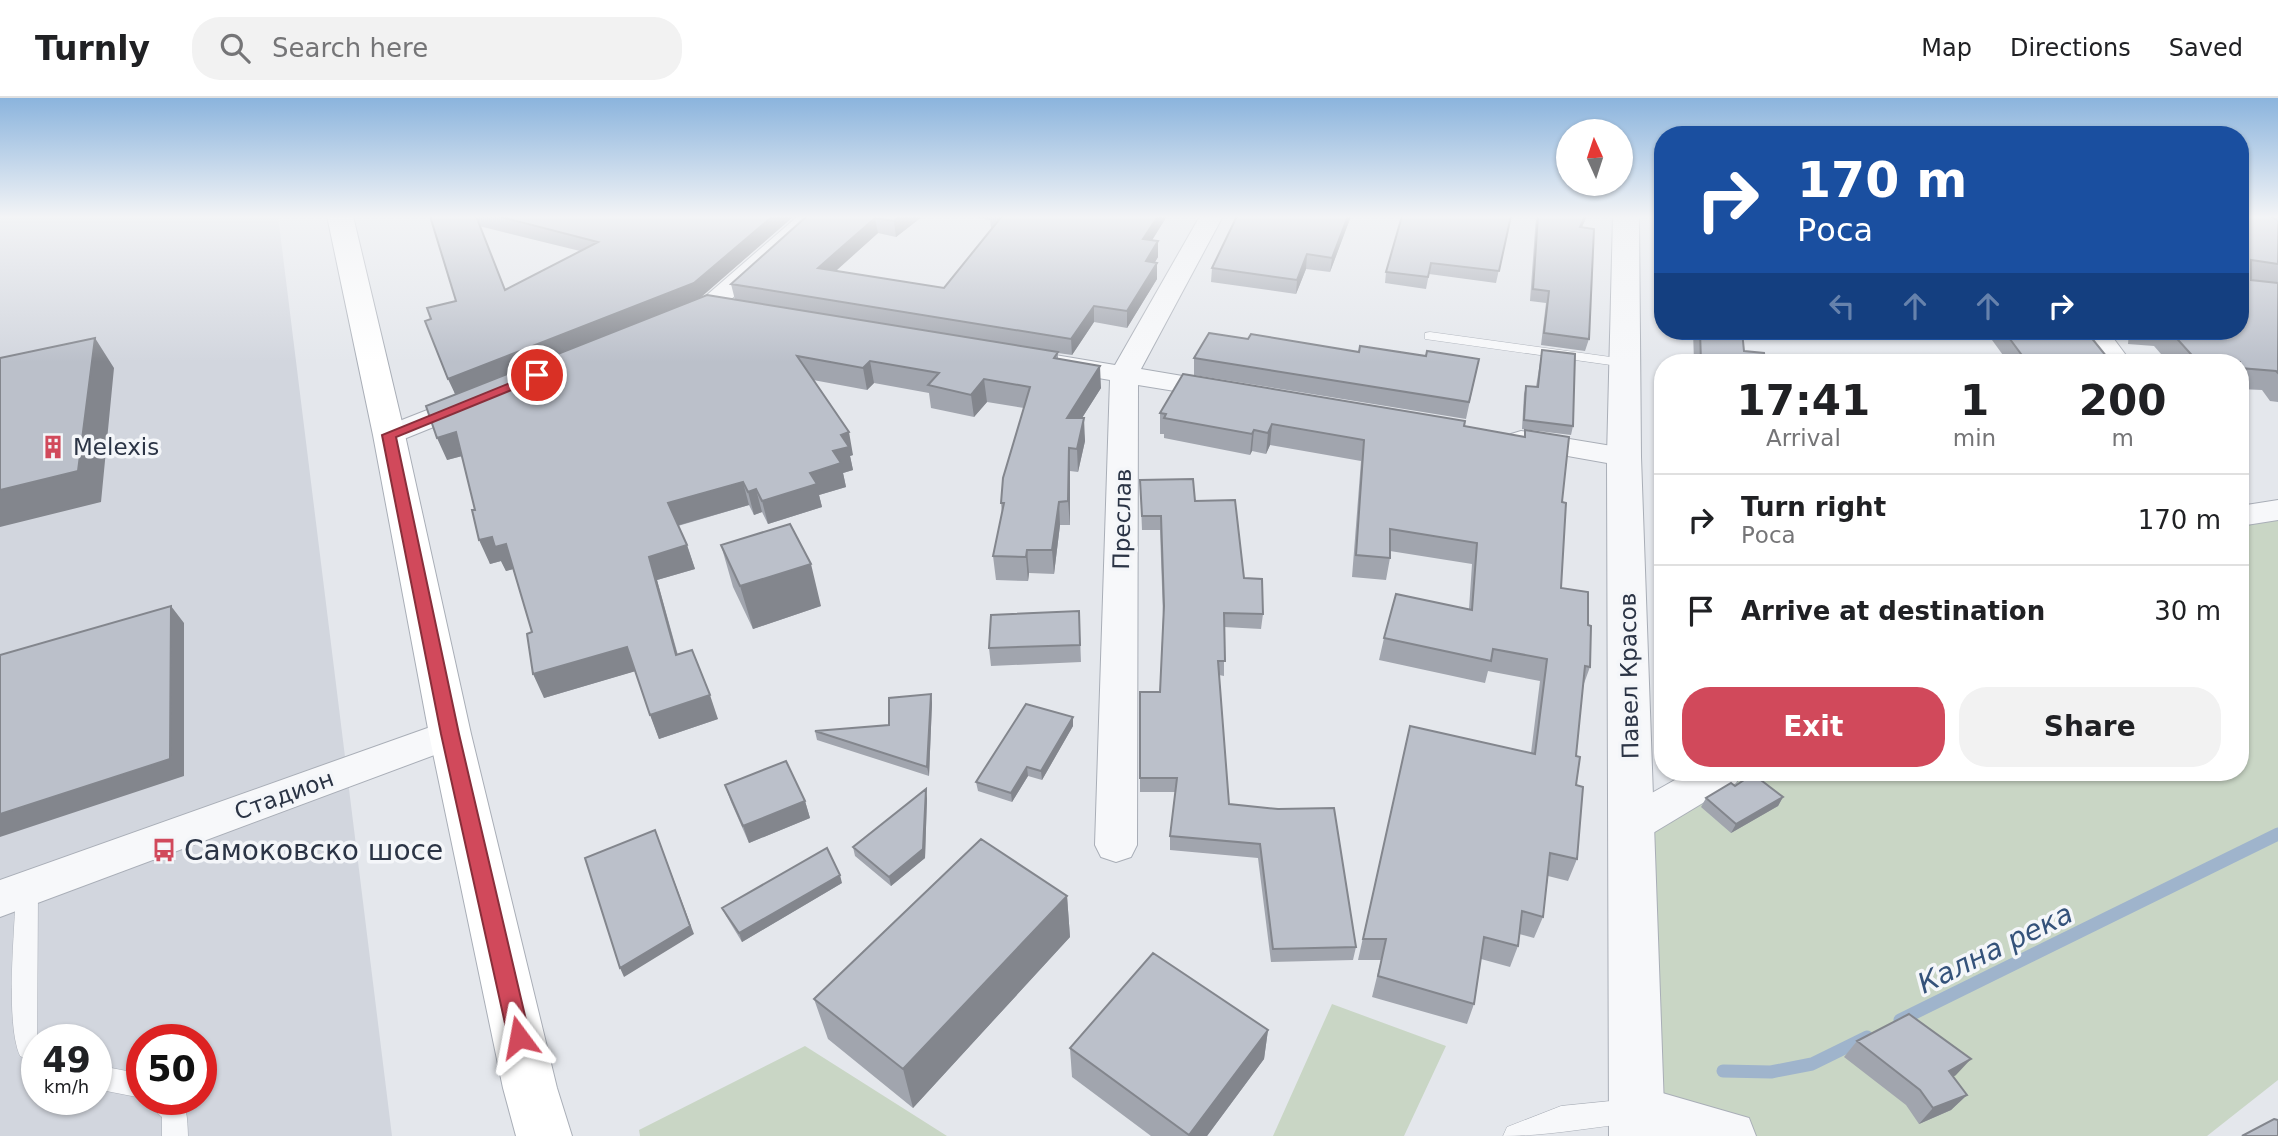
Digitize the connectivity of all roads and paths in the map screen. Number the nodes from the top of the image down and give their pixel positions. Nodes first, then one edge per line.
1 (351, 264) edge
2 (765, 264) edge
3 (1185, 264) edge
4 (1626, 264) edge
5 (658, 326) edge
6 (1430, 336) dead end
7 (1031, 359) edge
8 (1625, 363) junction
9 (1124, 374) junction
10 (492, 394) edge
11 (1246, 395) edge
12 (389, 435) junction
13 (1489, 435) edge
14 (1624, 457) junction
15 (2278, 510) edge
16 (2249, 515) edge
17 (450, 734) junction
18 (1707, 781) edge
19 (1633, 824) junction
20 (1116, 845) dead end
21 (14, 894) edge
22 (25, 1024) edge
23 (175, 1115) edge
24 (1638, 1123) edge
25 (175, 1136) edge
26 (544, 1136) edge
27 (1516, 1136) edge
28 (1731, 1136) edge

1 - 12 main road
2 - 5 street
3 - 9 street, Преслав
4 - 8 street, Павел Красов
6 - 8 lane
7 - 9 street
8 - 14 street, Павел Красов
9 - 11 street
9 - 20 street, Преслав
10 - 12 street
12 - 17 main road
13 - 14 street
14 - 19 street, Павел Красов
15 - 16 street
17 - 21 street, Стадион
17 - 26 main road
18 - 19 street
19 - 24 street, Павел Красов
21 - 22 lane
23 - 25 lane
24 - 27 lane
24 - 28 street

